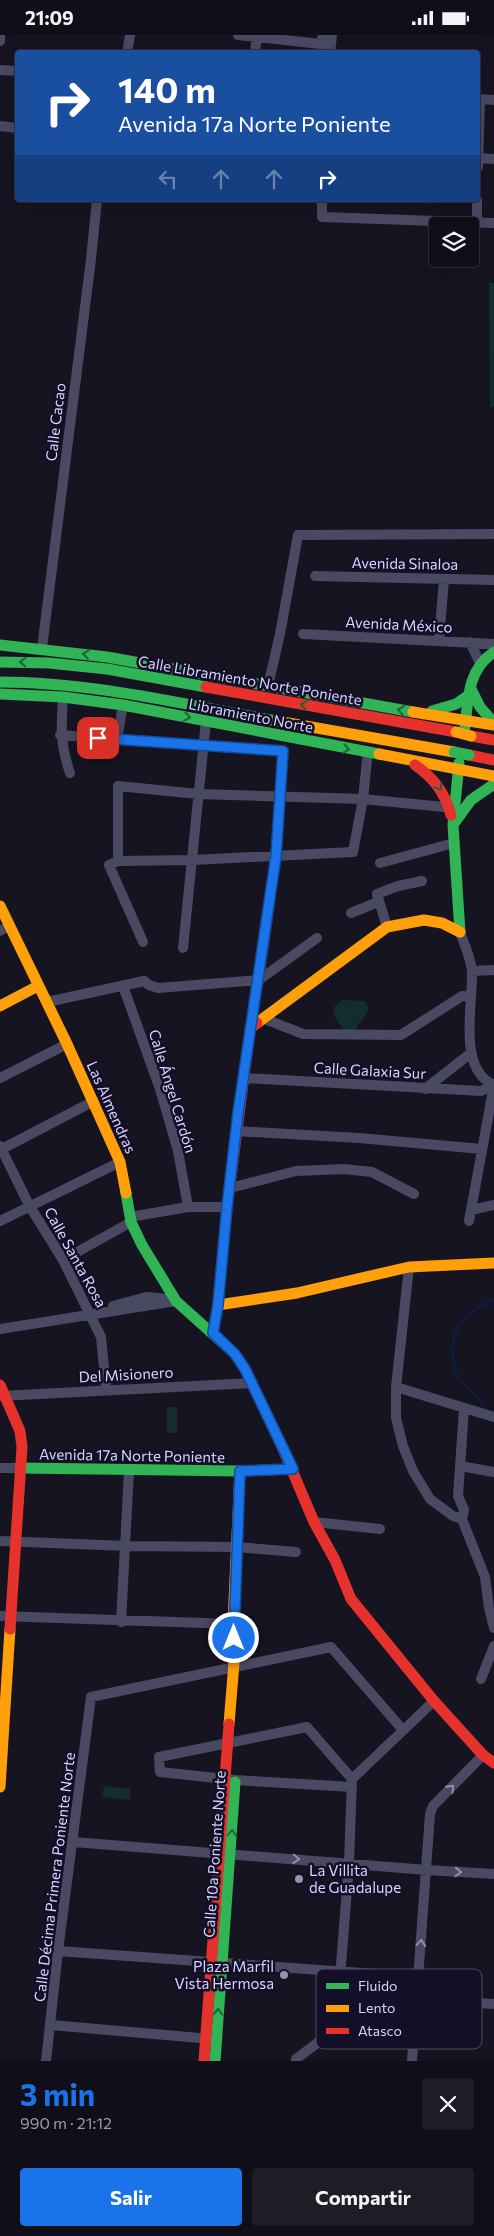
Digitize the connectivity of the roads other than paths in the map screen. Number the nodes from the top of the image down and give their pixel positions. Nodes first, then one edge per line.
1 (0, 35) edge
2 (130, 35) edge
3 (238, 35) edge
4 (256, 36) edge
5 (0, 41) edge
6 (326, 44) edge
7 (128, 50) edge
8 (255, 50) edge
9 (0, 70) edge
10 (15, 71) edge
11 (480, 99) edge
12 (494, 100) edge
13 (0, 126) edge
14 (15, 128) edge
15 (480, 158) edge
16 (494, 159) edge
17 (97, 202) edge
18 (322, 202) edge
19 (477, 202) edge
20 (477, 217) edge
21 (429, 220) edge
22 (479, 222) edge
23 (493, 222) edge
24 (494, 534) edge
25 (315, 575) dead end
26 (444, 579) junction
27 (494, 580) edge
28 (303, 634) dead end
29 (439, 640) junction
30 (470, 643) junction
31 (494, 644) edge
32 (0, 645) edge
33 (42, 648) junction
34 (494, 652) edge
35 (107, 657) junction
36 (479, 661) junction
37 (0, 662) edge
38 (157, 665) junction
39 (136, 667) junction
40 (107, 669) junction
41 (166, 680) junction
42 (0, 681) edge
43 (268, 686) junction
44 (470, 691) junction
45 (119, 693) junction
46 (0, 694) edge
47 (63, 697) junction
48 (169, 701) junction
49 (139, 703) junction
50 (123, 705) junction
51 (164, 713) junction
52 (422, 713) junction
53 (466, 719) junction
54 (206, 721) junction
55 (494, 724) edge
56 (60, 735) junction
57 (117, 739) junction
58 (494, 740) edge
59 (204, 745) junction
60 (494, 759) edge
61 (367, 760) dead end
62 (409, 761) junction
63 (458, 771) junction
64 (70, 773) dead end
65 (494, 776) edge
66 (494, 784) edge
67 (198, 794) junction
68 (281, 797) junction
69 (363, 799) junction
70 (455, 808) junction
71 (454, 843) junction
72 (276, 856) junction
73 (193, 860) junction
74 (113, 863) junction
75 (380, 863) dead end
76 (422, 881) dead end
77 (378, 902) junction
78 (0, 906) edge
79 (351, 913) dead end
80 (387, 927) junction
81 (4, 928) edge
82 (460, 932) junction
83 (317, 938) dead end
84 (143, 942) dead end
85 (183, 948) dead end
86 (494, 970) edge
87 (472, 971) junction
88 (259, 980) junction
89 (38, 986) junction
90 (123, 986) junction
91 (470, 997) junction
92 (47, 1002) junction
93 (0, 1006) edge
94 (265, 1019) junction
95 (250, 1029) junction
96 (68, 1043) junction
97 (471, 1053) junction
98 (243, 1077) junction
99 (0, 1078) edge
100 (494, 1085) edge
101 (425, 1089) junction
102 (94, 1101) junction
103 (236, 1131) junction
104 (1, 1149) edge
105 (482, 1149) junction
106 (120, 1162) junction
107 (230, 1188) junction
108 (414, 1194) dead end
109 (29, 1205) junction
110 (494, 1205) edge
111 (188, 1207) junction
112 (227, 1207) junction
113 (472, 1209) junction
114 (130, 1219) junction
115 (0, 1221) edge
116 (469, 1221) dead end
117 (63, 1260) junction
118 (494, 1263) edge
119 (409, 1267) junction
120 (176, 1301) junction
121 (218, 1305) junction
122 (91, 1314) junction
123 (0, 1329) edge
124 (213, 1333) junction
125 (253, 1383) junction
126 (0, 1385) edge
127 (396, 1387) junction
128 (106, 1389) junction
129 (3, 1396) edge
130 (464, 1409) junction
131 (494, 1417) edge
132 (460, 1466) junction
133 (0, 1468) edge
134 (21, 1468) junction
135 (293, 1469) junction
136 (129, 1471) junction
137 (240, 1471) junction
138 (494, 1472) edge
139 (462, 1519) junction
140 (314, 1521) junction
141 (380, 1529) dead end
142 (0, 1541) edge
143 (16, 1542) junction
144 (126, 1546) junction
145 (237, 1547) junction
146 (296, 1552) dead end
147 (5, 1617) edge
148 (122, 1622) junction
149 (233, 1624) junction
150 (494, 1628) edge
151 (494, 1646) edge
152 (237, 1667) junction
153 (481, 1679) dead end
154 (3, 1697) edge
155 (434, 1701) junction
156 (402, 1729) junction
157 (233, 1741) junction
158 (483, 1755) junction
159 (494, 1763) edge
160 (0, 1779) edge
161 (231, 1779) junction
162 (352, 1783) junction
163 (73, 1842) junction
164 (224, 1853) junction
165 (349, 1863) junction
166 (427, 1870) junction
167 (494, 1874) edge
168 (58, 1951) junction
169 (216, 1961) junction
170 (341, 1969) edge
171 (419, 1969) edge
172 (316, 1970) edge
173 (51, 2025) junction
174 (211, 2039) junction
175 (316, 2044) edge
176 (46, 2061) edge
177 (204, 2061) edge
178 (215, 2061) edge
179 (296, 2061) edge

1 - 5 street
2 - 7 street
3 - 4 street
4 - 6 street
4 - 8 street
9 - 10 street
11 - 12 street
13 - 14 street
15 - 16 street
17 - 33 street, Calle Cacao
18 - 21 street
19 - 20 street
22 - 23 street
24 - 43 street
25 - 26 street, Avenida Sinaloa
26 - 27 street, Avenida Sinaloa
26 - 29 street
28 - 29 street, Avenida México
29 - 30 street, Avenida México
30 - 31 street, Avenida México
30 - 36 street
32 - 33 main road
35 -> 33 main road
34 - 36 main road
35 - 38 main road
35 - 39 main road
36 - 44 main road
40 -> 37 main road, Calle Libramiento Norte Poniente
38 - 39 main road
38 - 43 main road
39 - 40 main road
39 - 41 main road
40 - 41 main road, Calle Libramiento Norte Poniente
58 -> 41 main road, Calle Libramiento Norte Poniente, bridge
42 - 45 main road
52 -> 43 main road
44 - 52 main road
44 - 53 main road
44 - 55 main road
45 - 48 main road
45 - 49 main road
46 - 47 main road, Libramiento Norte
47 - 50 main road, Libramiento Norte
47 - 56 street
48 - 49 main road
48 - 60 main road, bridge
49 - 50 main road
49 - 51 main road
50 - 51 main road, Libramiento Norte
50 - 57 street
51 -> 54 main road, Libramiento Norte
52 - 53 main road
53 - 55 main road
53 - 63 main road
54 - 59 street
54 -> 62 main road, Libramiento Norte
56 - 57 street
56 - 64 street
57 - 59 street
59 - 67 street
59 - 68 street
61 - 69 street
62 - 63 main road, Libramiento Norte
62 -> 70 main road
63 - 65 main road, Libramiento Norte
63 - 70 main road
66 - 70 main road
67 - 68 street
67 - 73 street
67 - 74 street
68 - 69 street
68 - 72 street
69 - 70 street
69 - 72 street
70 - 71 main road
71 - 75 street
71 - 82 main road
72 - 73 street
72 - 88 street
73 - 74 street
73 - 85 street
74 - 84 street
76 - 77 street
77 - 79 street
77 - 80 street
78 - 81 main road, Las Almendras
80 - 82 main road
80 - 94 main road
81 - 89 main road, Las Almendras
82 - 87 street
83 - 88 street
86 - 87 street
87 - 91 street
88 - 90 street
88 - 95 street
89 - 92 main road, Las Almendras
89 - 93 main road
90 - 92 street
90 - 111 street, Calle Ángel Cardón
91 - 94 street
91 - 97 street
92 - 96 main road, Las Almendras
94 - 95 main road
95 - 98 main road
96 - 99 street
96 - 102 main road, Las Almendras
97 - 100 street
97 - 101 street
98 - 101 street, Calle Galaxia Sur
98 - 103 main road
100 - 101 street, Calle Galaxia Sur
100 - 105 street
102 - 104 street
102 - 106 main road, Las Almendras
103 - 105 street
103 - 107 main road
104 - 109 street, Calle Santa Rosa
105 - 113 street
106 - 109 street
106 - 114 main road, Las Almendras
107 - 108 street
107 - 112 main road
109 - 115 street
109 - 117 street, Calle Santa Rosa
110 - 113 street
111 - 112 street
111 - 114 street
112 - 121 main road
113 - 116 street
114 - 117 street
114 - 120 main road, Las Almendras
117 - 122 street, Calle Santa Rosa
118 - 119 main road
119 - 121 main road
119 - 127 street
120 - 122 street
120 - 124 main road, Las Almendras
121 - 124 main road
122 - 123 street
122 - 128 street, Calle Santa Rosa
124 - 125 main road, Las Almendras
125 - 128 street, Del Misionero
125 - 135 main road, Las Almendras
126 - 129 main road
127 - 130 street
127 - 139 street
128 - 129 street, Del Misionero
129 - 134 main road
130 - 131 street
130 - 132 street
132 - 138 street
132 - 139 street
133 - 134 street, Avenida 17a Norte Poniente
134 - 136 main road, Avenida 17a Norte Poniente
134 - 143 main road
135 - 137 main road, Avenida 17a Norte Poniente
135 - 140 main road, Las Almendras
136 - 137 main road, Avenida 17a Norte Poniente
136 - 144 street
137 - 145 main road, Calle 10a Poniente Norte
139 - 150 street
140 - 141 street
140 - 155 main road, Las Almendras
142 - 143 street
143 - 144 street
143 - 147 main road
144 - 145 street
144 - 148 street
145 - 146 street
145 - 149 main road, Calle 10a Poniente Norte
147 - 148 street
147 - 154 main road
148 - 149 street
149 - 152 main road, Calle 10a Poniente Norte
151 - 153 street
152 - 156 street
152 - 157 main road, Calle 10a Poniente Norte
152 - 163 street, Calle Décima Primera Poniente Norte
154 - 160 main road
155 - 156 street
155 - 158 main road, Las Almendras
156 - 162 street
157 - 161 main road, Calle 10a Poniente Norte
157 - 161 street
157 - 162 street
158 - 159 main road, Las Almendras
166 -> 158 street
161 - 162 street
161 - 164 main road, Calle 10a Poniente Norte
162 - 165 street
163 - 164 street
163 - 168 street, Calle Décima Primera Poniente Norte
164 -> 165 street
164 - 169 main road, Calle 10a Poniente Norte
165 - 166 street
165 - 170 street
166 -> 167 street
171 -> 166 street
168 - 169 street
168 - 173 street, Calle Décima Primera Poniente Norte
169 - 172 street
169 - 174 main road, Calle 10a Poniente Norte
173 - 174 street
173 - 176 street, Calle Décima Primera Poniente Norte
174 - 177 main road, Calle 10a Poniente Norte
174 - 178 main road, Calle 10a Poniente Norte
175 - 179 street

